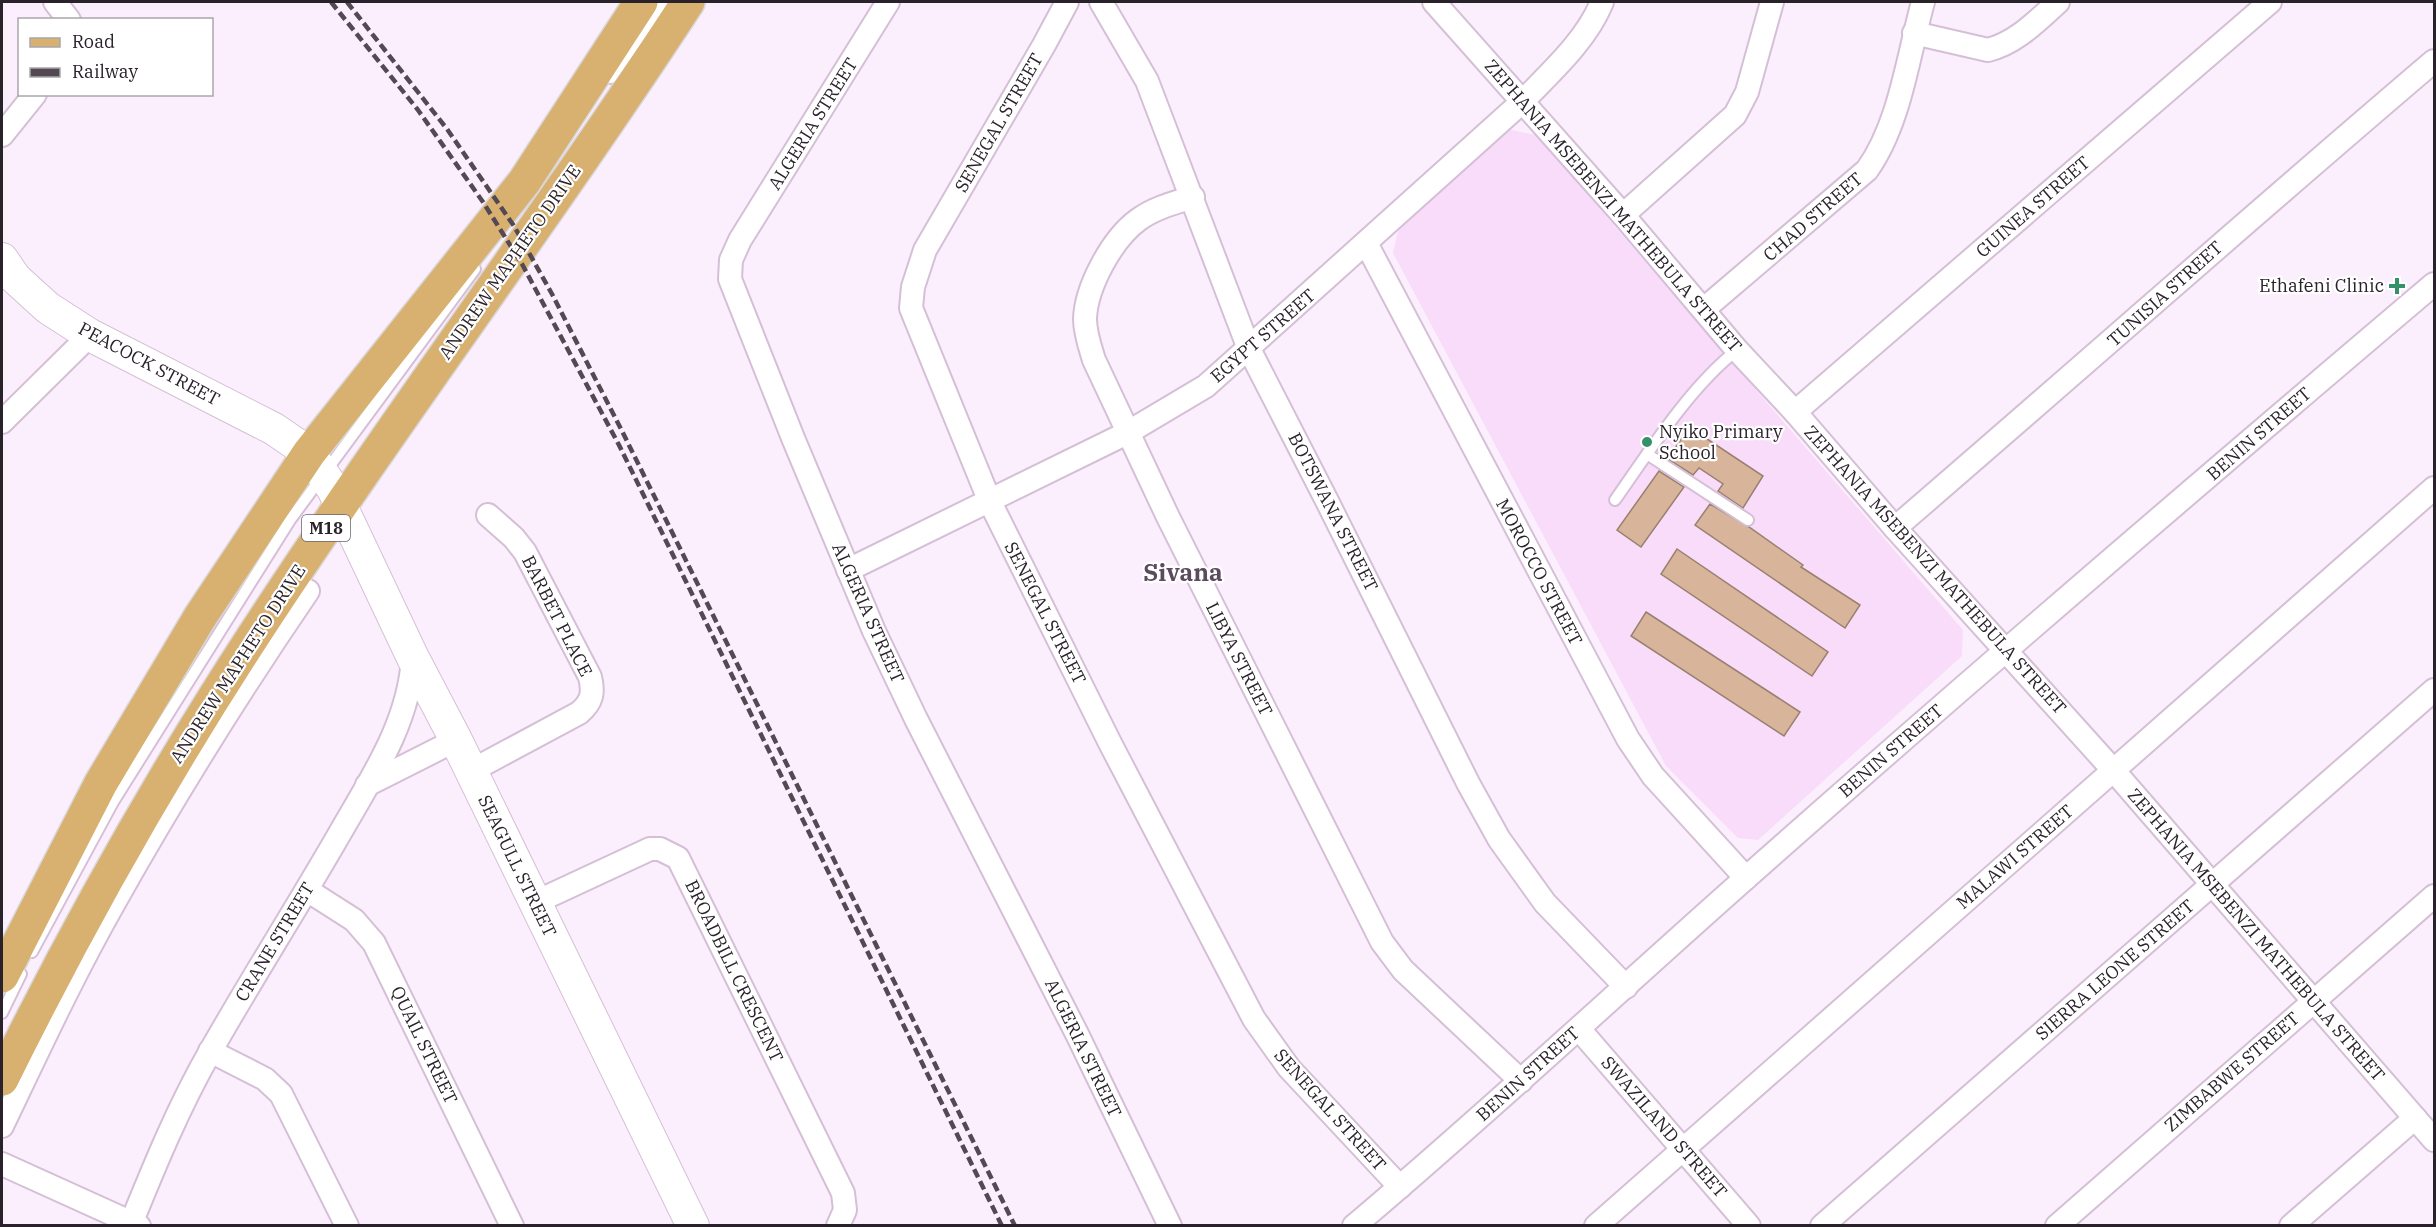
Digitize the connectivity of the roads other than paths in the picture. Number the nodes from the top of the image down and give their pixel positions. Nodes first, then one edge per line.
1 (55, 2) edge
2 (641, 2) edge
3 (664, 2) edge
4 (677, 2) edge
5 (688, 2) edge
6 (888, 2) edge
7 (1067, 2) edge
8 (1101, 2) edge
9 (1434, 2) edge
10 (1602, 2) edge
11 (1772, 2) edge
12 (1923, 2) edge
13 (2058, 2) edge
14 (2270, 2) edge
15 (67, 18) edge
16 (1914, 33) junction
17 (2434, 61) edge
18 (33, 96) edge
19 (1522, 102) junction
20 (2, 135) edge
21 (1193, 197) junction
22 (1623, 215) junction
23 (1366, 243) junction
24 (483, 259) dead end
25 (487, 270) dead end
26 (6, 274) edge
27 (474, 290) dead end
28 (2432, 290) edge
29 (1704, 309) junction
30 (90, 335) junction
31 (1249, 349) junction
32 (1737, 350) junction
33 (1796, 412) junction
34 (2, 422) edge
35 (1127, 433) junction
36 (1647, 454) junction
37 (329, 484) junction
38 (2434, 488) edge
39 (1615, 500) dead end
40 (990, 502) junction
41 (488, 515) dead end
42 (1748, 520) dead end
43 (1895, 528) junction
44 (848, 570) junction
45 (308, 591) dead end
46 (256, 610) dead end
47 (2007, 650) junction
48 (413, 658) junction
49 (2434, 690) edge
50 (180, 731) dead end
51 (456, 740) junction
52 (471, 771) junction
53 (2114, 771) junction
54 (367, 785) junction
55 (1746, 878) junction
56 (2212, 885) junction
57 (307, 890) junction
58 (2434, 896) edge
59 (536, 902) junction
60 (30, 957) dead end
61 (13, 972) edge
62 (1626, 987) junction
63 (2312, 1002) junction
64 (2, 1013) edge
65 (1579, 1029) junction
66 (210, 1052) junction
67 (2, 1079) edge
68 (1521, 1081) junction
69 (2415, 1118) junction
70 (2, 1126) edge
71 (2434, 1140) edge
72 (1682, 1150) junction
73 (2, 1164) edge
74 (1400, 1187) junction
75 (133, 1224) edge
76 (347, 1226) edge
77 (512, 1226) edge
78 (693, 1226) edge
79 (838, 1226) edge
80 (1170, 1226) edge
81 (1354, 1226) edge
82 (1596, 1226) edge
83 (1749, 1226) edge
84 (1822, 1226) edge
85 (2056, 1226) edge
86 (2291, 1226) edge

1 - 15 street
2 - 37 main road, ANDREW MAPHETO DRIVE / M18
3 - 4 lane
5 - 37 main road, ANDREW MAPHETO DRIVE / M18
6 - 44 street, ALGERIA STREET
7 - 40 street, SENEGAL STREET
8 - 21 street, BOTSWANA STREET
9 - 19 street, ZEPHANIA MSEBENZI MATHEBULA STREET
10 - 19 street, EGYPT STREET
11 - 22 street
12 - 16 street, CHAD STREET
13 - 16 street
14 - 33 street, GUINEA STREET
16 - 29 street, CHAD STREET
17 - 43 street, TUNISIA STREET
18 - 20 street
19 - 22 street, ZEPHANIA MSEBENZI MATHEBULA STREET
19 - 23 street, EGYPT STREET
21 - 31 street, BOTSWANA STREET
21 - 35 street, LIBYA STREET
22 - 29 street, ZEPHANIA MSEBENZI MATHEBULA STREET
23 - 31 street, EGYPT STREET
23 - 55 street, MOROCCO STREET
24 - 37 lane
25 - 27 lane
26 - 30 street, PEACOCK STREET
28 - 47 street, BENIN STREET
29 - 32 street, ZEPHANIA MSEBENZI MATHEBULA STREET
30 - 34 street
30 - 37 street, PEACOCK STREET
31 - 35 street, EGYPT STREET
31 - 62 street, BOTSWANA STREET
32 - 33 street, ZEPHANIA MSEBENZI MATHEBULA STREET
32 - 36 lane
33 - 43 street, ZEPHANIA MSEBENZI MATHEBULA STREET
35 - 40 street, EGYPT STREET
35 - 68 street, LIBYA STREET
36 - 39 lane
36 - 42 lane
37 - 48 street, SEAGULL STREET
37 - 60 lane
37 - 61 main road, ANDREW MAPHETO DRIVE / M18
37 - 67 main road, ANDREW MAPHETO DRIVE / M18
38 - 53 street, MALAWI STREET
40 - 44 street, EGYPT STREET
40 - 74 street, SENEGAL STREET
41 - 52 street, BARBET PLACE
43 - 47 street, ZEPHANIA MSEBENZI MATHEBULA STREET
44 - 80 street, ALGERIA STREET
45 - 70 street
46 - 50 lane
47 - 53 street, ZEPHANIA MSEBENZI MATHEBULA STREET
47 - 55 street, BENIN STREET
48 - 51 street, SEAGULL STREET
48 - 54 street, CRANE STREET
49 - 56 street, SIERRA LEONE STREET
51 - 52 street, SEAGULL STREET
51 - 54 street
52 - 59 street, SEAGULL STREET
53 - 56 street, ZEPHANIA MSEBENZI MATHEBULA STREET
53 - 72 street, MALAWI STREET
54 - 57 street, CRANE STREET
55 - 62 street, BENIN STREET
56 - 63 street, ZEPHANIA MSEBENZI MATHEBULA STREET
56 - 84 street, SIERRA LEONE STREET
57 - 66 street, CRANE STREET
57 - 77 street, QUAIL STREET
58 - 63 street, ZIMBABWE STREET
59 - 78 street, SEAGULL STREET
59 - 79 street, BROADBILL CRESCENT
61 - 64 lane
62 - 65 street, BENIN STREET
63 - 69 street, ZEPHANIA MSEBENZI MATHEBULA STREET
63 - 85 street, ZIMBABWE STREET
65 - 68 street, BENIN STREET
65 - 72 street, SWAZILAND STREET
66 - 75 street, CRANE STREET
66 - 76 street
68 - 74 street, BENIN STREET
69 - 71 street, ZEPHANIA MSEBENZI MATHEBULA STREET
69 - 86 street
72 - 82 street, MALAWI STREET
72 - 83 street, SWAZILAND STREET
73 - 75 street
74 - 81 street, BENIN STREET

